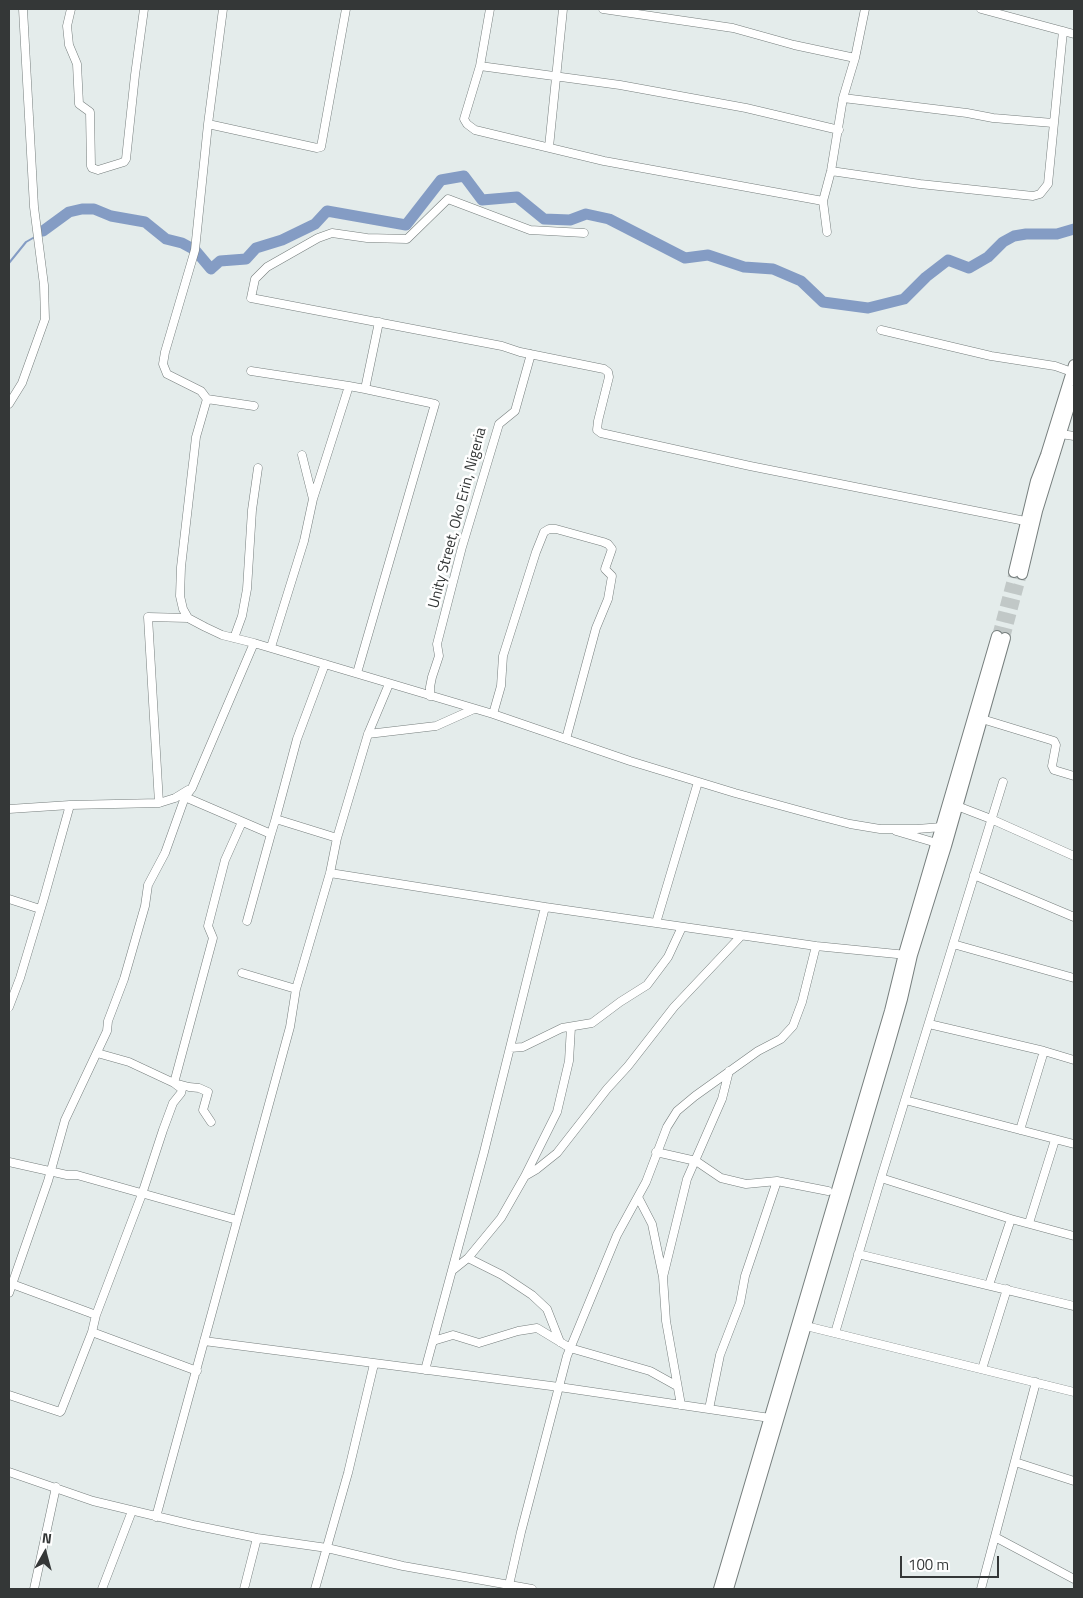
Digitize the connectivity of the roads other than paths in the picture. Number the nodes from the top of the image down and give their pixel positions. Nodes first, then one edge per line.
1 (23, 9) edge
2 (71, 9) edge
3 (144, 9) edge
4 (223, 9) edge
5 (346, 9) edge
6 (490, 9) edge
7 (563, 9) edge
8 (603, 9) edge
9 (865, 9) edge
10 (981, 9) edge
11 (1063, 31) junction
12 (1074, 34) edge
13 (855, 58) junction
14 (480, 66) junction
15 (556, 77) junction
16 (843, 98) junction
17 (1053, 123) junction
18 (208, 124) junction
19 (839, 130) junction
20 (549, 147) junction
21 (831, 170) junction
22 (823, 200) junction
23 (827, 232) dead end
24 (584, 233) dead end
25 (379, 322) junction
26 (881, 330) dead end
27 (531, 354) junction
28 (1073, 369) edge
29 (251, 371) dead end
30 (349, 386) junction
31 (365, 389) junction
32 (1074, 391) edge
33 (207, 399) junction
34 (9, 404) edge
35 (254, 406) dead end
36 (1061, 434) junction
37 (1074, 436) edge
38 (302, 455) dead end
39 (258, 468) dead end
40 (313, 499) junction
41 (1031, 522) junction
42 (1018, 573) tunnel mouth
43 (188, 618) junction
44 (234, 638) junction
45 (254, 643) junction
46 (271, 647) junction
47 (325, 664) junction
48 (358, 673) junction
49 (389, 684) junction
50 (430, 696) junction
51 (474, 709) junction
52 (493, 714) junction
53 (982, 719) junction
54 (368, 734) junction
55 (566, 739) junction
56 (1074, 776) edge
57 (698, 782) junction
58 (1003, 782) dead end
59 (192, 788) junction
60 (185, 798) junction
61 (159, 803) junction
62 (70, 805) junction
63 (958, 806) junction
64 (9, 809) edge
65 (991, 819) junction
66 (275, 821) junction
67 (242, 822) junction
68 (942, 828) junction
69 (891, 830) junction
70 (271, 834) junction
71 (337, 838) junction
72 (942, 845) junction
73 (1074, 856) edge
74 (330, 873) junction
75 (974, 875) junction
76 (9, 899) edge
77 (545, 907) junction
78 (40, 909) junction
79 (1074, 917) edge
80 (247, 921) dead end
81 (656, 923) junction
82 (682, 927) junction
83 (741, 936) junction
84 (953, 944) junction
85 (816, 946) junction
86 (908, 955) junction
87 (242, 973) dead end
88 (1074, 978) edge
89 (296, 989) junction
90 (9, 1007) edge
91 (929, 1024) junction
92 (571, 1027) junction
93 (510, 1048) junction
94 (1044, 1051) junction
95 (97, 1053) junction
96 (1074, 1060) edge
97 (729, 1071) junction
98 (174, 1083) junction
99 (905, 1100) junction
100 (210, 1122) dead end
101 (1020, 1130) junction
102 (1055, 1140) junction
103 (1074, 1144) edge
104 (656, 1152) junction
105 (696, 1161) junction
106 (9, 1162) edge
107 (50, 1170) junction
108 (525, 1176) junction
109 (881, 1178) junction
110 (777, 1181) junction
111 (828, 1191) dead end
112 (142, 1194) junction
113 (638, 1197) junction
114 (1011, 1219) junction
115 (237, 1220) junction
116 (1029, 1223) junction
117 (1074, 1236) edge
118 (858, 1254) junction
119 (468, 1258) junction
120 (453, 1270) junction
121 (663, 1277) junction
122 (12, 1284) junction
123 (989, 1284) junction
124 (1007, 1289) junction
125 (9, 1294) edge
126 (1074, 1306) edge
127 (96, 1315) junction
128 (806, 1326) junction
129 (92, 1332) junction
130 (835, 1333) junction
131 (204, 1341) junction
132 (433, 1341) junction
133 (560, 1342) junction
134 (570, 1348) junction
135 (374, 1364) junction
136 (982, 1369) junction
137 (197, 1370) junction
138 (425, 1370) junction
139 (1036, 1382) junction
140 (677, 1386) junction
141 (559, 1387) junction
142 (1074, 1392) edge
143 (9, 1396) edge
144 (681, 1405) junction
145 (709, 1409) junction
146 (770, 1418) junction
147 (1015, 1462) junction
148 (9, 1472) edge
149 (1074, 1481) edge
150 (56, 1487) junction
151 (132, 1511) junction
152 (156, 1517) junction
153 (995, 1537) junction
154 (257, 1538) junction
155 (327, 1548) junction
156 (1074, 1579) edge
157 (509, 1585) junction
158 (34, 1589) edge
159 (102, 1589) edge
160 (244, 1589) edge
161 (315, 1589) edge
162 (532, 1589) edge
163 (720, 1589) edge
164 (728, 1589) edge
165 (981, 1589) edge

1 - 34 street
2 - 3 street
4 - 18 street
5 - 18 street
6 - 14 street
7 - 15 street
8 - 13 street
9 - 13 street
10 - 11 street
11 - 12 street
11 - 17 street
13 - 16 street
14 - 15 street
14 - 20 street
15 - 19 street
15 - 20 street
16 - 17 street
16 - 19 street
17 - 21 street
18 - 33 street
19 - 21 street
20 - 22 street
21 - 22 street
22 - 23 street
24 - 25 street
25 - 27 street
25 - 31 street
26 - 28 street
27 - 41 street
27 - 50 street, Unity Street, Oko Erin, Nigeria
28 - 41 main road
29 - 30 street
30 - 31 street
30 - 40 street
31 - 48 street
32 - 36 main road
33 - 35 street
33 - 43 street
36 - 37 street
36 - 41 main road
38 - 40 street
39 - 44 street
40 - 46 street
41 - 42 main road
43 - 44 street
43 - 61 street
44 - 45 street
45 - 46 street
45 - 59 street
46 - 47 street
47 - 48 street
47 - 66 street
48 - 49 street
49 - 50 street
49 - 54 street
50 - 51 street
51 - 52 street
51 - 54 street
52 - 55 street
52 - 55 street
53 - 56 street
53 - 63 main road
53 - 68 main road
54 - 71 street
55 - 57 street
57 - 69 street
57 - 81 street
58 - 65 street
59 - 60 street
59 - 61 street
60 - 67 street
60 - 95 street
61 - 62 street
62 - 64 street
62 - 78 street
63 - 65 street
63 - 72 main road
65 - 73 street
65 - 75 street
66 - 70 street
66 - 71 street
67 - 70 street
67 - 98 street
68 - 69 street
68 - 72 main road
69 - 72 street
70 - 80 street
71 - 74 street
72 - 86 main road
74 - 77 street
74 - 89 street
75 - 79 street
75 - 84 street
76 - 78 street
77 - 81 street
77 - 93 street
78 - 90 street
81 - 82 street
82 - 83 street
82 - 92 street
83 - 85 street
83 - 108 street
84 - 88 street
84 - 91 street
85 - 86 street
85 - 97 street
86 - 128 main road
86 - 146 main road
87 - 89 street
89 - 115 street
91 - 94 street
91 - 99 street
92 - 93 street
92 - 108 street
93 - 120 street
94 - 96 street
94 - 101 street
95 - 98 street
95 - 107 street
97 - 104 street
97 - 105 street
98 - 100 street
98 - 112 street
99 - 101 street
99 - 109 street
101 - 102 street
102 - 103 street
102 - 116 street
104 - 105 street
104 - 113 street
105 - 110 street
105 - 121 street
106 - 107 street
107 - 112 street
107 - 122 street
108 - 119 street
109 - 114 street
109 - 118 street
110 - 111 street
110 - 145 street
112 - 115 street
112 - 127 street
113 - 121 street
113 - 134 street
114 - 116 street
114 - 123 street
115 - 131 street
116 - 117 street
118 - 123 street
118 - 130 street
119 - 120 street
119 - 133 street
120 - 132 street
121 - 140 street
122 - 125 street
122 - 127 street
123 - 124 street
124 - 126 street
124 - 136 street
127 - 129 street
128 - 130 street
128 - 164 main road
129 - 137 street
129 - 143 street
130 - 136 street
131 - 135 street
131 - 137 street
132 - 133 street
132 - 138 street
133 - 134 street
134 - 140 street
134 - 141 street
135 - 138 street
135 - 155 street
136 - 139 street
137 - 152 street
138 - 141 street
139 - 142 street
139 - 147 street
140 - 144 street
141 - 144 street
141 - 157 street
144 - 145 street
145 - 146 street
146 - 163 main road
147 - 149 street
147 - 153 street
148 - 150 street
150 - 151 street
150 - 158 street
151 - 152 street
151 - 159 street
152 - 154 street
153 - 156 street
153 - 165 street
154 - 155 street
154 - 160 street
155 - 157 street
155 - 161 street
157 - 162 street

